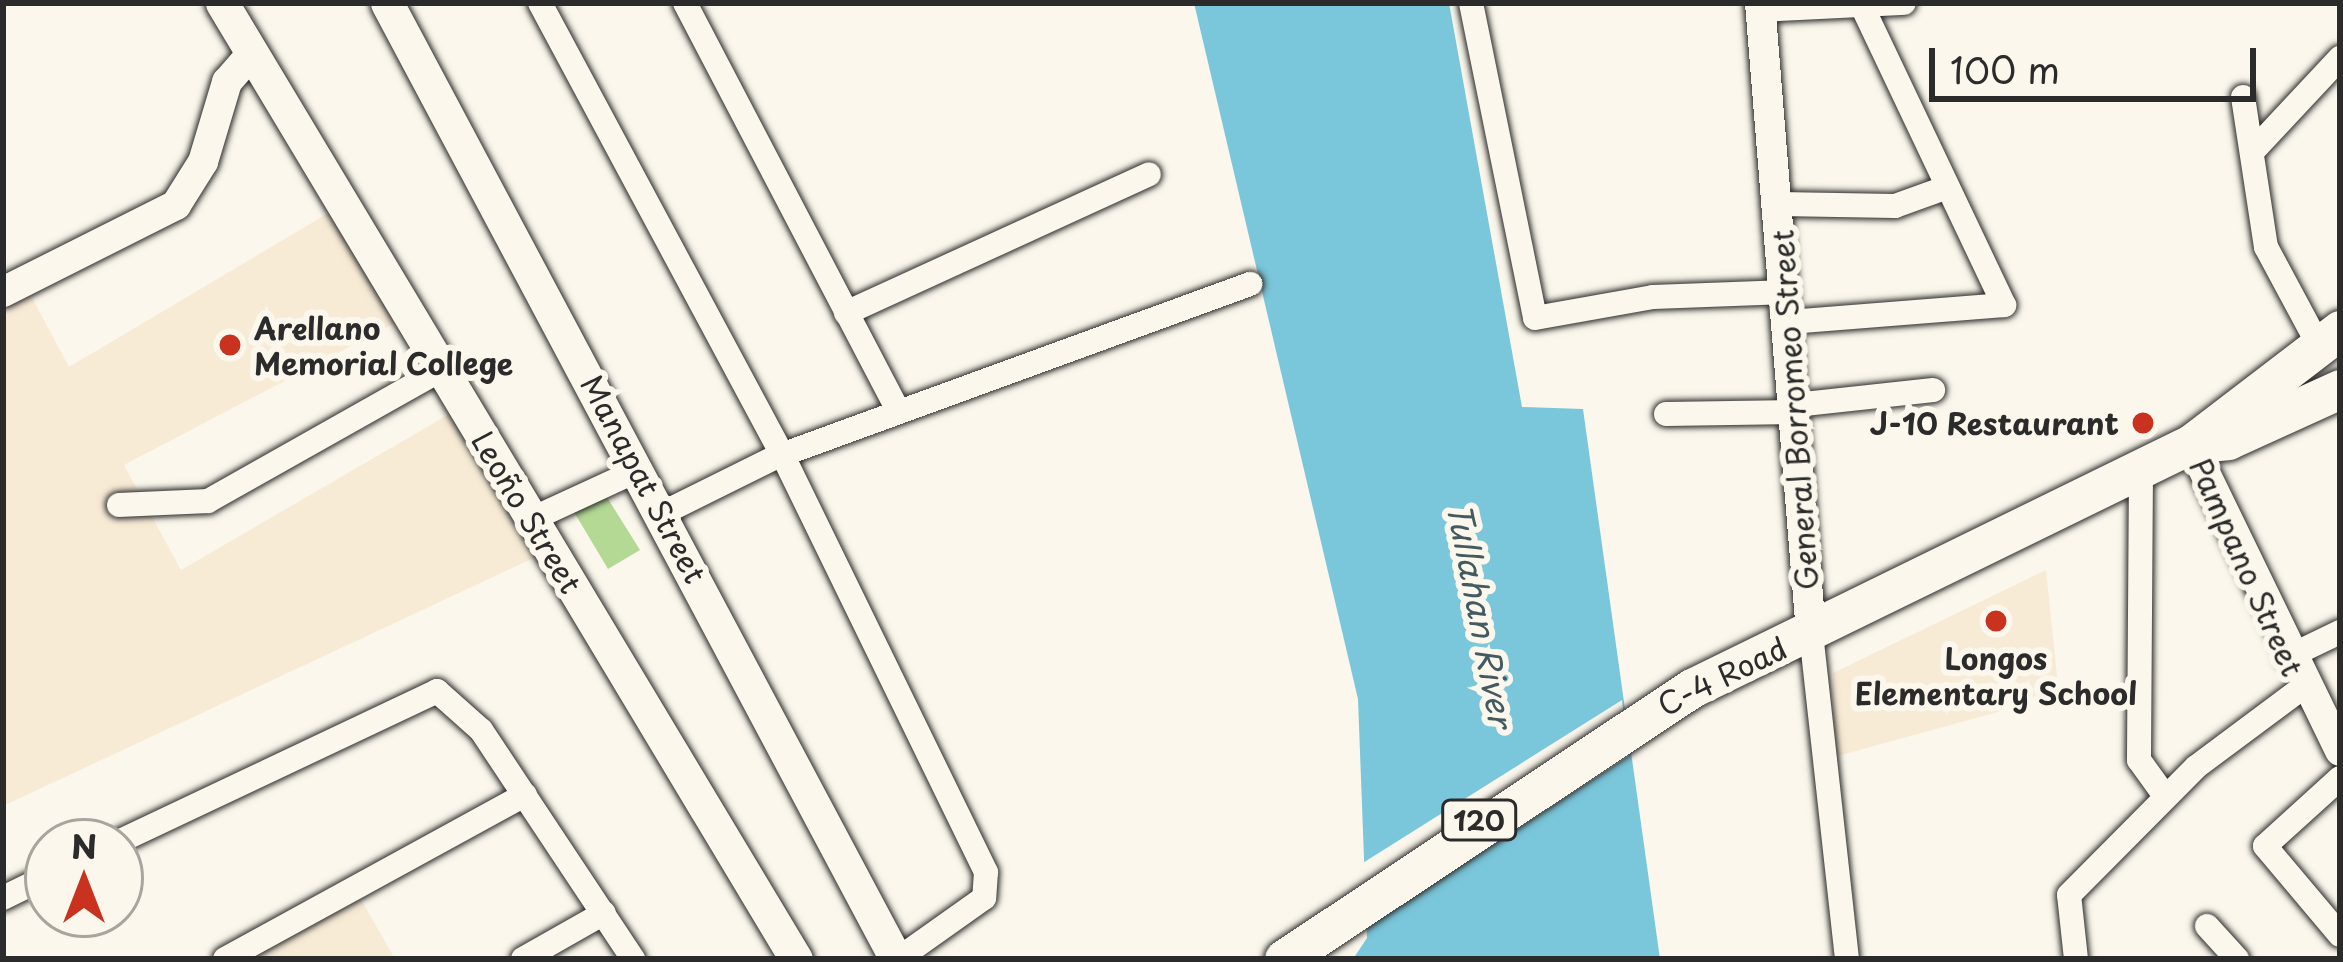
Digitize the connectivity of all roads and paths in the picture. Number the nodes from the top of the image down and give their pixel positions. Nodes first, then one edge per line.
1 (222, 3) edge
2 (387, 3) edge
3 (539, 3) edge
4 (685, 3) edge
5 (1471, 3) edge
6 (1904, 3) edge
7 (1861, 4) edge
8 (1760, 6) edge
9 (252, 53) junction
10 (2340, 58) edge
11 (2243, 97) dead end
12 (2252, 152) junction
13 (1149, 174) dead end
14 (1945, 188) junction
15 (1779, 204) junction
16 (1250, 284) dead end
17 (3, 292) edge
18 (1788, 307) junction
19 (846, 313) junction
20 (2329, 337) edge
21 (442, 369) junction
22 (2340, 389) edge
23 (1934, 391) dead end
24 (1796, 409) junction
25 (898, 410) junction
26 (1666, 414) dead end
27 (2191, 444) junction
28 (784, 458) junction
29 (640, 469) junction
30 (2141, 470) junction
31 (118, 505) dead end
32 (663, 513) junction
33 (532, 519) junction
34 (2340, 632) edge
35 (1811, 633) junction
36 (2288, 657) junction
37 (2302, 688) junction
38 (2340, 751) edge
39 (2340, 778) edge
40 (525, 796) junction
41 (2165, 796) junction
42 (144, 829) edge
43 (604, 913) junction
44 (2207, 926) dead end
45 (2340, 934) edge
46 (225, 959) edge
47 (523, 959) edge
48 (633, 959) edge
49 (796, 959) edge
50 (897, 959) edge
51 (1283, 959) edge
52 (1846, 959) edge
53 (2076, 959) edge
54 (2237, 959) edge

1 - 9 main road, Leoño Street
2 - 29 main road, Manapat Street
3 - 28 street
4 - 19 street
5 - 18 street
6 - 7 street
7 - 8 street
7 - 14 street
8 - 15 street, General Borromeo Street
9 - 17 street
9 - 21 main road, Leoño Street
10 - 12 street
11 - 12 street
12 - 20 street
13 - 19 street
14 - 15 street
14 - 18 street
15 - 18 street, General Borromeo Street
16 - 25 street
18 - 24 street, General Borromeo Street
19 - 25 street
20 - 27 highway, C-4 Road / 120
21 - 31 street
21 - 33 main road, Leoño Street
22 - 27 highway, C-4 Road / 120
23 - 24 street
24 - 26 street
24 - 35 street, General Borromeo Street
25 - 28 street
27 - 30 highway, C-4 Road / 120
27 - 36 street, Pampano Street
28 - 32 street
28 - 50 street
29 - 32 main road, Manapat Street
29 - 33 street
30 - 35 highway, C-4 Road / 120
30 - 41 street
32 - 50 main road, Manapat Street
33 - 49 main road, Leoño Street
34 - 36 street
35 - 51 highway, C-4 Road / 120
35 - 52 street, General Borromeo Street
36 - 37 street, Pampano Street
37 - 38 street, Pampano Street
37 - 41 street
39 - 45 street
40 - 42 street
40 - 43 street
40 - 46 street
41 - 53 street
43 - 47 street
43 - 48 street
44 - 54 street

